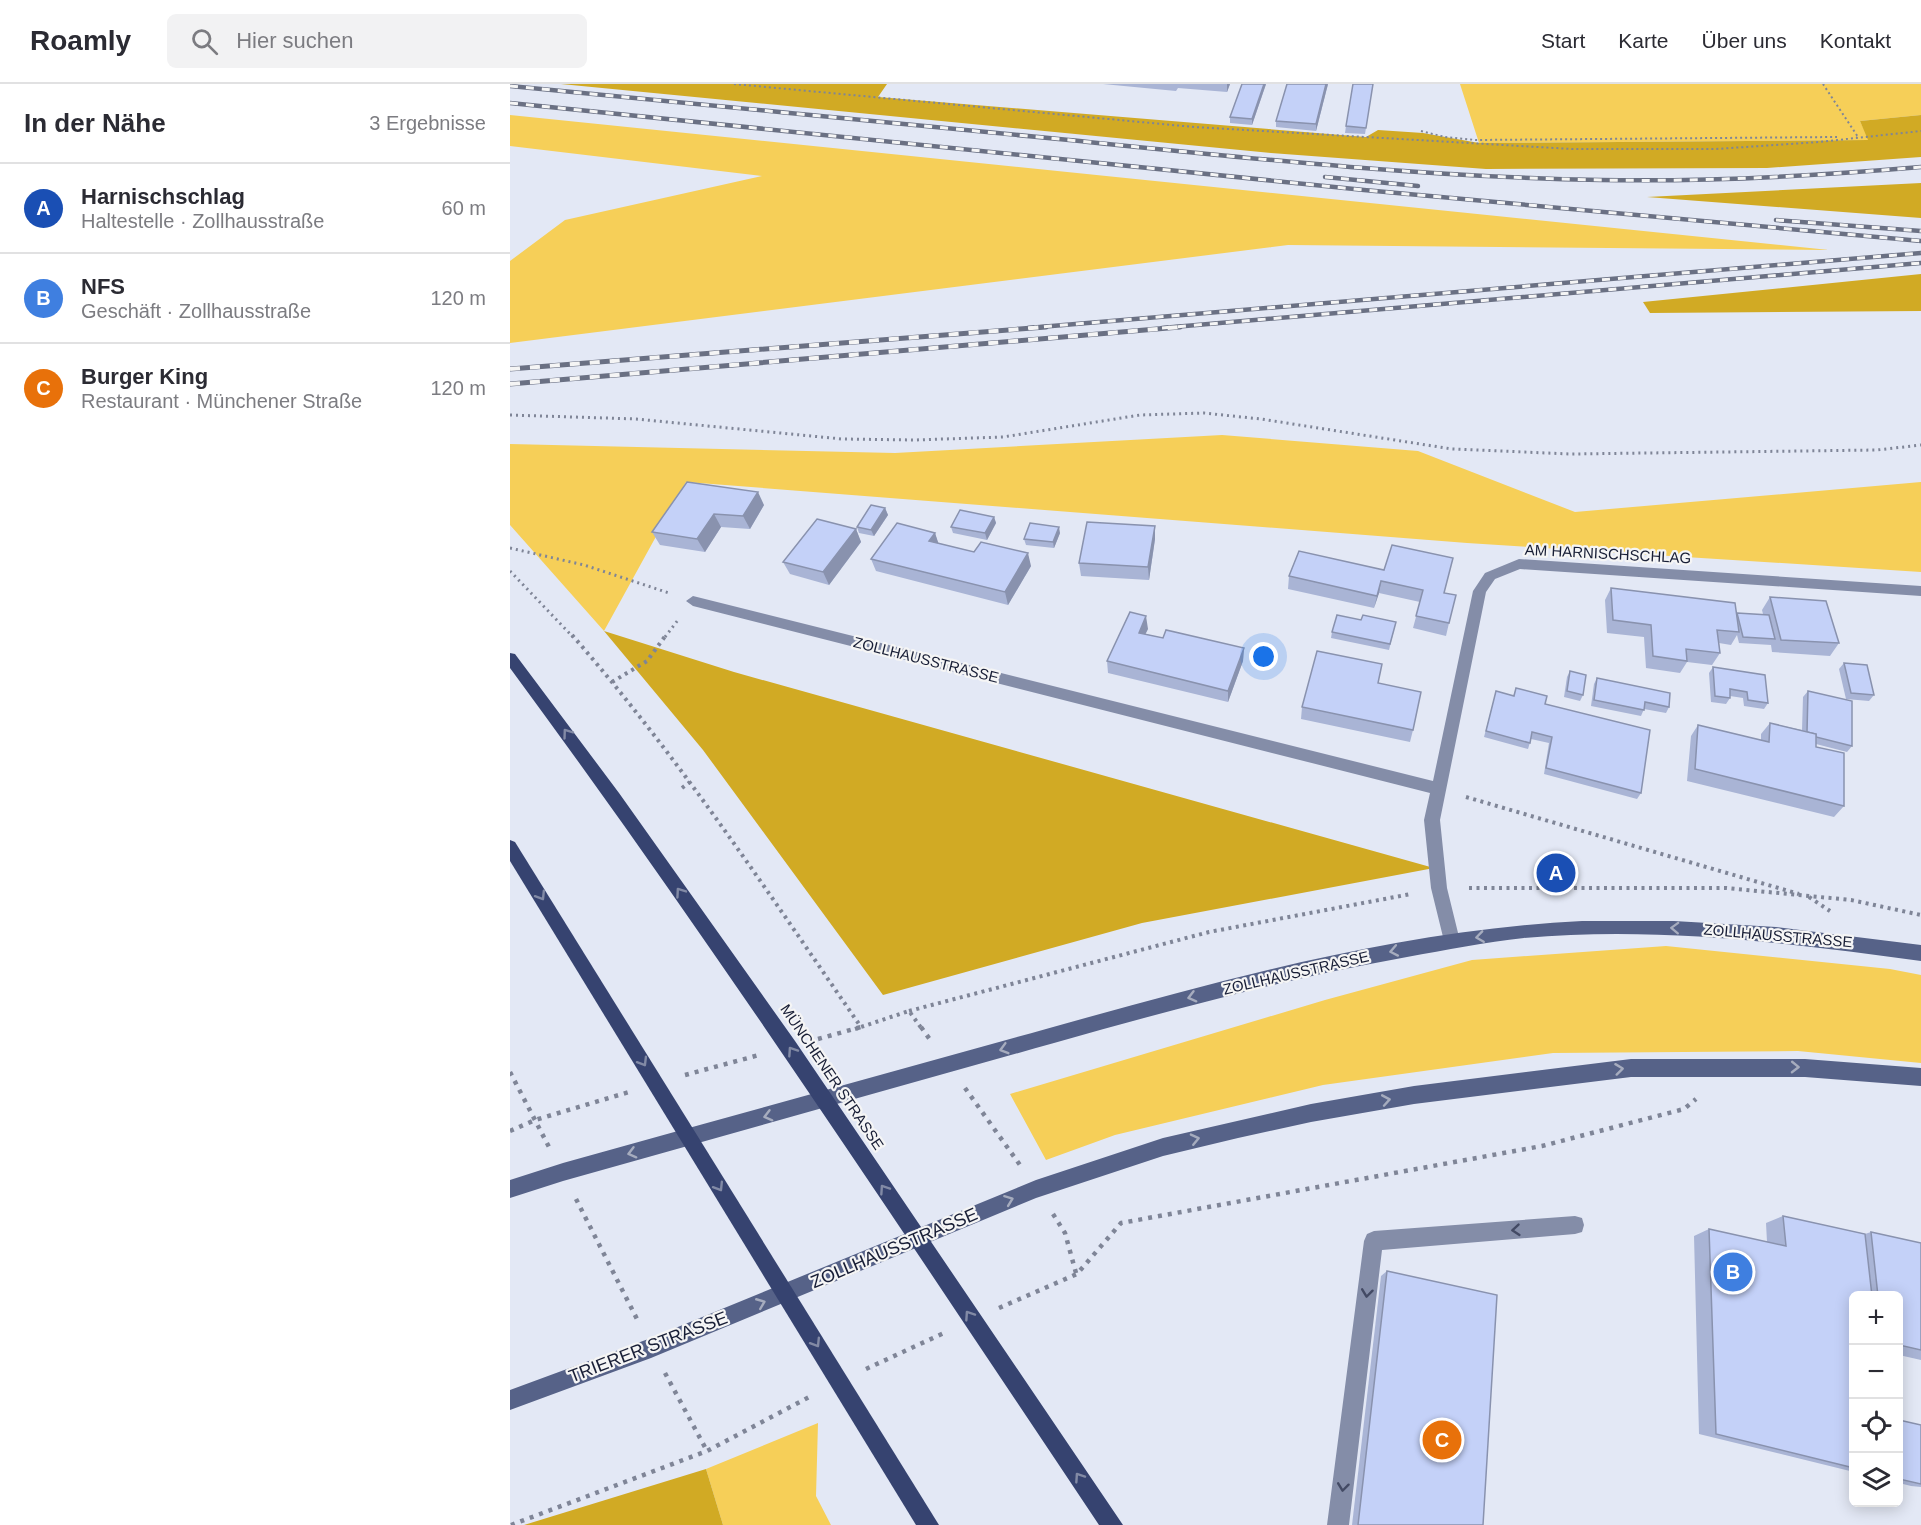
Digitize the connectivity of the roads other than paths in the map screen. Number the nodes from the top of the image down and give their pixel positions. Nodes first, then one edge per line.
1 (1921, 591) edge
2 (693, 601) road end
3 (510, 658) edge
4 (1438, 789) junction
5 (510, 847) edge
6 (1452, 941) junction
7 (1921, 953) edge
8 (1921, 1077) edge
9 (824, 1100) junction
10 (688, 1137) junction
11 (510, 1189) edge
12 (1575, 1225) dead end
13 (916, 1238) junction
14 (785, 1293) junction
15 (510, 1400) edge
16 (928, 1525) edge
17 (1112, 1525) edge
18 (1338, 1525) edge

1 - 4 street, AM HARNISCHSCHLAG
2 - 4 street, ZOLLHAUSSTRASSE
9 -> 3 main road, MÜNCHENER STRASSE
4 - 6 street, AM HARNISCHSCHLAG
5 -> 10 main road
7 -> 6 main road, ZOLLHAUSSTRASSE
6 -> 9 main road, ZOLLHAUSSTRASSE
13 -> 8 main road, ZOLLHAUSSTRASSE
9 -> 10 main road, ZOLLHAUSSTRASSE
13 -> 9 main road, MÜNCHENER STRASSE
10 -> 11 main road
10 -> 14 main road
12 -> 18 street
13 - 14 main road, ZOLLHAUSSTRASSE
17 -> 13 main road, MÜNCHENER STRASSE
15 -> 14 main road, TRIERER STRASSE
14 -> 16 main road

